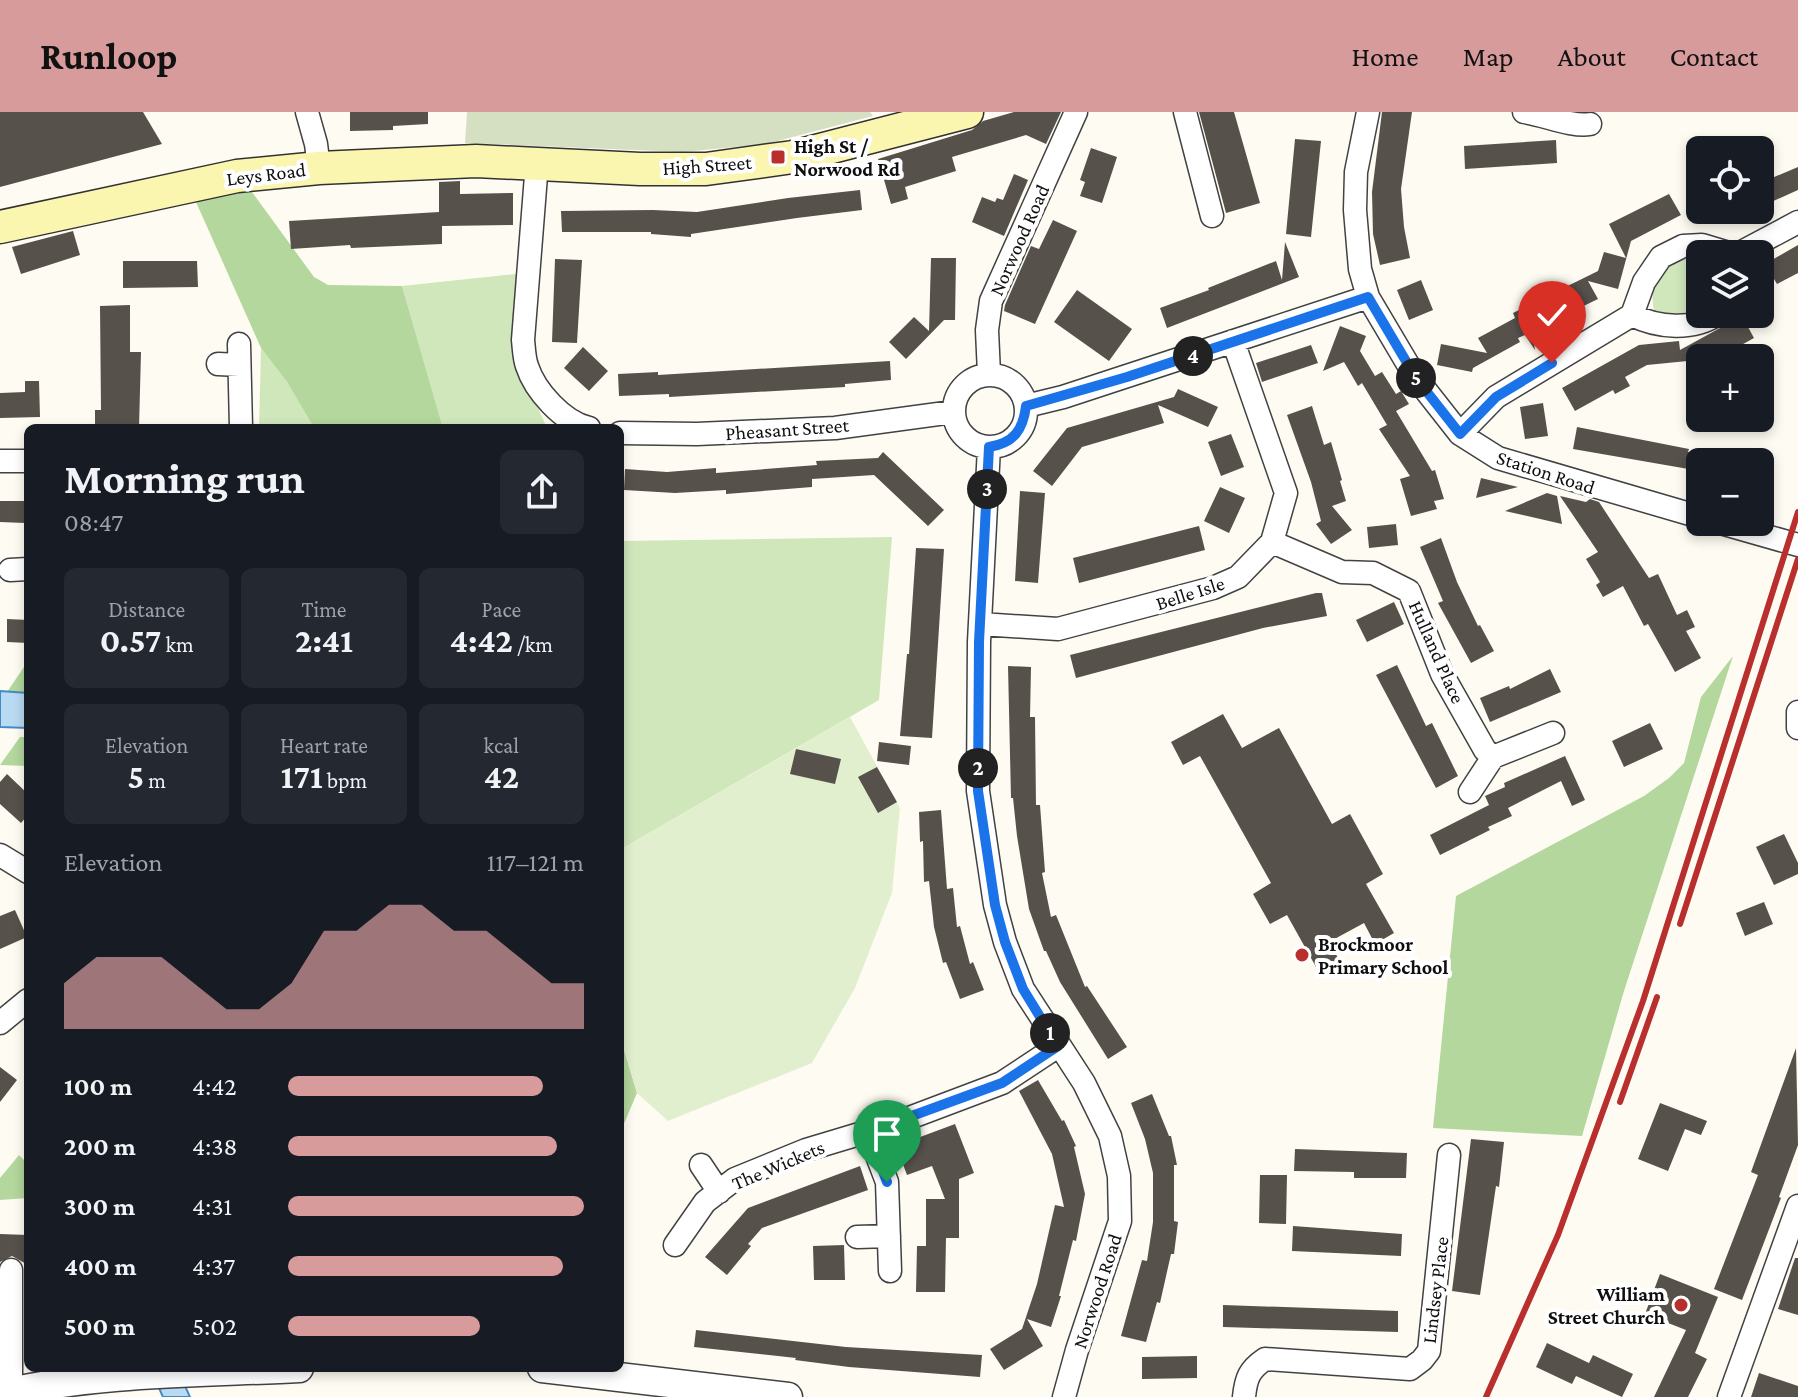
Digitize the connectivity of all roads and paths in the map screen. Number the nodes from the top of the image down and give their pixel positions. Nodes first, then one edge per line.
1 (307, 112) edge
2 (967, 112) edge
3 (1076, 112) edge
4 (1185, 112) edge
5 (1368, 112) edge
6 (1524, 112) edge
7 (889, 121) edge
8 (1590, 124) dead end
9 (537, 163) junction
10 (319, 168) junction
11 (1212, 216) dead end
12 (1798, 222) edge
13 (0, 227) edge
14 (1764, 240) edge
15 (1686, 246) edge
16 (1368, 297) junction
17 (1632, 315) junction
18 (1686, 326) edge
19 (1233, 341) junction
20 (232, 358) dead end
21 (989, 374) junction
22 (1026, 406) junction
23 (953, 412) junction
24 (240, 424) edge
25 (581, 424) edge
26 (624, 433) edge
27 (1460, 434) junction
28 (989, 447) junction
29 (0, 461) edge
30 (24, 461) edge
31 (1686, 513) edge
32 (1766, 536) edge
33 (1272, 542) junction
34 (1798, 545) edge
35 (981, 624) junction
36 (1798, 712) edge
37 (1798, 728) edge
38 (1553, 733) dead end
39 (1493, 757) junction
40 (1470, 792) dead end
41 (0, 855) edge
42 (24, 870) edge
43 (24, 1003) edge
44 (0, 1023) edge
45 (1058, 1046) junction
46 (868, 1132) junction
47 (1449, 1155) dead end
48 (701, 1165) dead end
49 (719, 1192) junction
50 (1798, 1206) edge
51 (889, 1236) junction
52 (857, 1237) dead end
53 (675, 1245) dead end
54 (11, 1270) dead end
55 (890, 1271) dead end
56 (5, 1295) edge
57 (220, 1372) edge
58 (579, 1372) edge
59 (137, 1383) edge
60 (5, 1392) edge
61 (788, 1397) edge
62 (1064, 1397) edge
63 (1244, 1397) edge
64 (1729, 1397) edge

1 - 10 street
2 - 7 main road, High Street
3 - 21 street, Norwood Road
4 - 11 street
5 - 16 street, Station Road
6 - 8 street
7 - 9 main road, High Street
9 - 10 main road, Leys Road
9 - 25 street
10 - 13 main road, Leys Road
12 - 14 street
15 - 17 street
16 - 19 street
16 - 27 street, Station Road
17 - 18 street
17 - 27 street
19 - 22 street
19 - 33 street, Belle Isle
20 - 24 street
21 - 22 street
21 - 23 street
22 - 28 street
23 - 26 street, Pheasant Street
23 - 28 street
27 - 31 street, Station Road
28 - 35 street, Norwood Road
29 - 30 street
32 - 34 street
33 - 35 street, Belle Isle
33 - 39 street, Hulland Place
35 - 45 street, Norwood Road
36 - 37 street
38 - 39 street
39 - 40 street
41 - 42 street
43 - 44 street
45 - 46 street, The Wickets
45 - 62 street, Norwood Road
46 - 49 street, The Wickets
46 - 51 street
47 - 63 street, Lindsey Place
48 - 49 street, The Wickets
49 - 53 street, The Wickets
50 - 64 street
51 - 52 street
51 - 55 street
54 - 56 street
56 - 60 street
57 - 59 street
58 - 61 street
59 - 60 street

